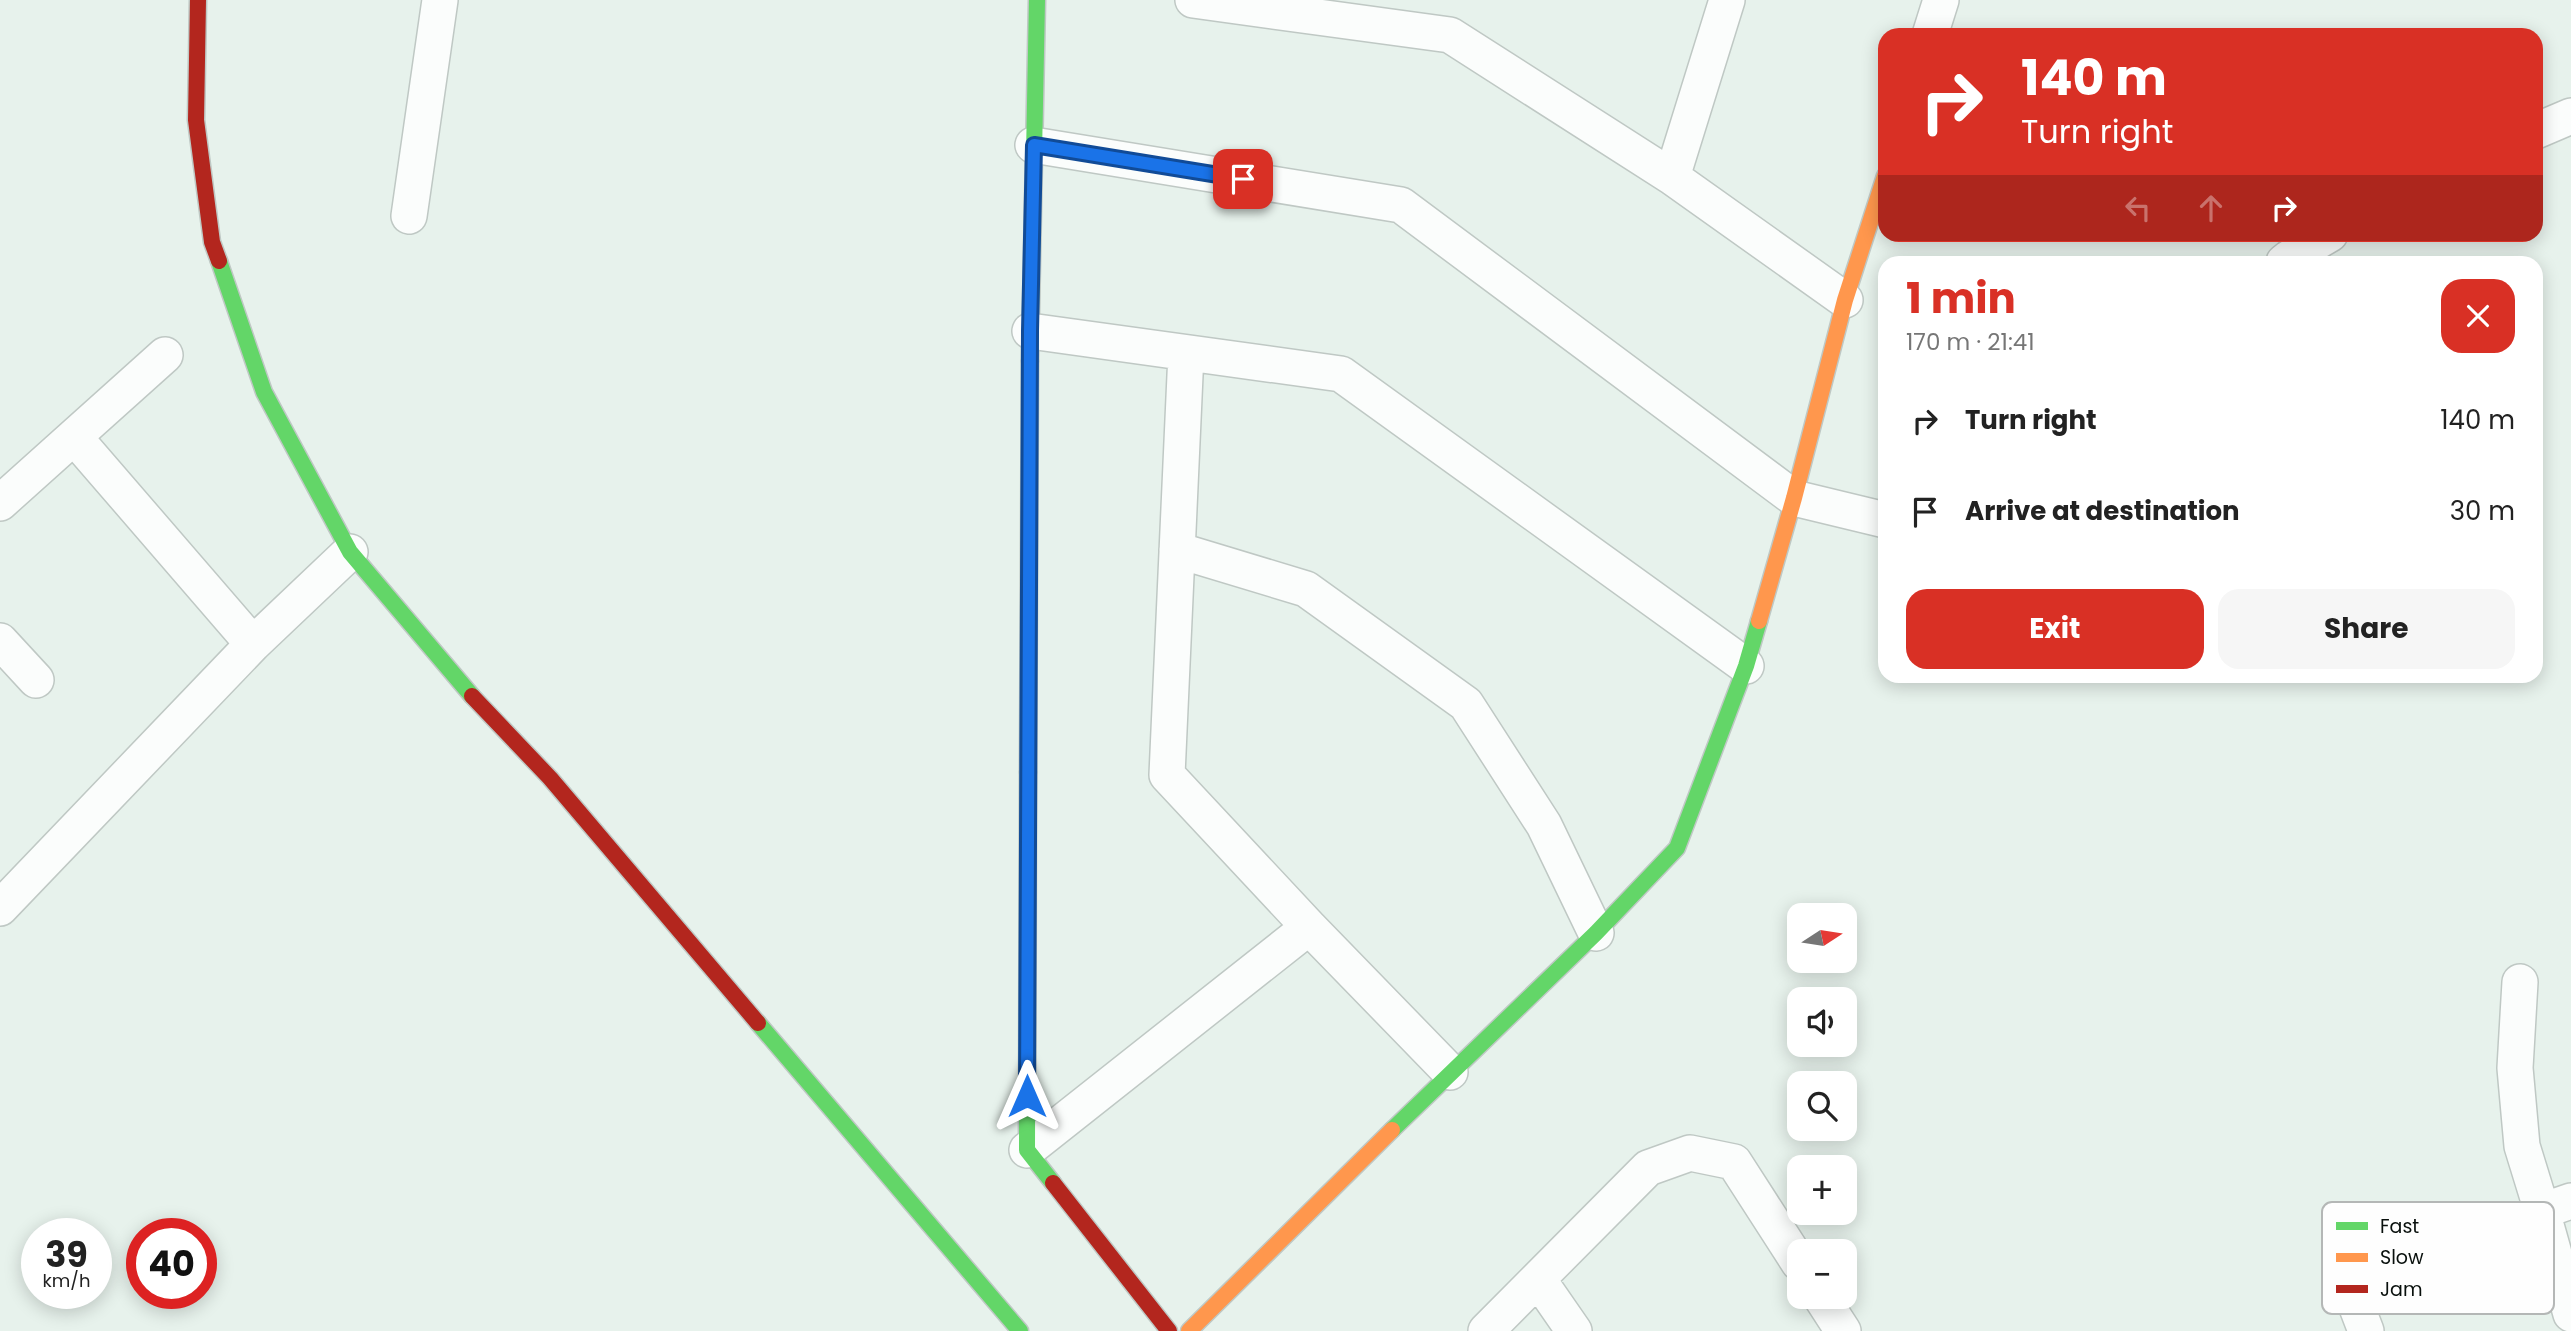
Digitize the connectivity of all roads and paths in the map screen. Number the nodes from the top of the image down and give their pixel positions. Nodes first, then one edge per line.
1 (198, 0) edge
2 (440, 0) edge
3 (1037, 0) edge
4 (1193, 0) edge
5 (1726, 0) edge
6 (1941, 0) edge
7 (1932, 28) edge
8 (2571, 116) edge
9 (2543, 128) edge
10 (1034, 145) junction
11 (1672, 177) junction
12 (1878, 198) edge
13 (409, 216) dead end
14 (2316, 242) edge
15 (2292, 256) edge
16 (1845, 300) junction
17 (1030, 331) junction
18 (1186, 353) junction
19 (165, 355) dead end
20 (75, 438) junction
21 (1794, 498) junction
22 (0, 503) edge
23 (1878, 518) edge
24 (1177, 550) junction
25 (350, 552) junction
26 (0, 641) edge
27 (253, 644) junction
28 (1746, 666) junction
29 (36, 680) dead end
30 (0, 908) edge
31 (1309, 927) junction
32 (1596, 933) junction
33 (2520, 982) dead end
34 (1450, 1072) junction
35 (1027, 1150) junction
36 (2554, 1202) edge
37 (2556, 1206) edge
38 (1787, 1244) edge
39 (1538, 1279) junction
40 (1829, 1309) edge
41 (2571, 1314) edge
42 (1020, 1331) edge
43 (1168, 1331) edge
44 (1189, 1331) edge
45 (1486, 1331) edge
46 (1574, 1331) edge
47 (1843, 1331) edge

1 - 25 street
2 - 13 street
3 - 10 street
4 - 11 street
5 - 11 street
6 - 7 street
8 - 9 street
10 - 17 street
10 - 21 street
11 - 16 street
12 - 16 street
14 - 15 street
16 - 21 street
17 - 18 street
17 - 35 street
18 - 24 street
18 - 28 street
19 - 20 street
20 - 22 street
20 - 27 street
21 - 23 street
21 - 28 street
24 - 31 street
24 - 32 street
25 - 27 street
25 - 42 street
26 - 29 street
27 - 30 street
28 - 32 street
31 - 34 street
31 - 35 street
32 - 34 street
33 - 36 street
34 - 44 street
35 - 43 street
37 - 41 street
38 - 39 street
39 - 45 street
39 - 46 street
40 - 47 street

